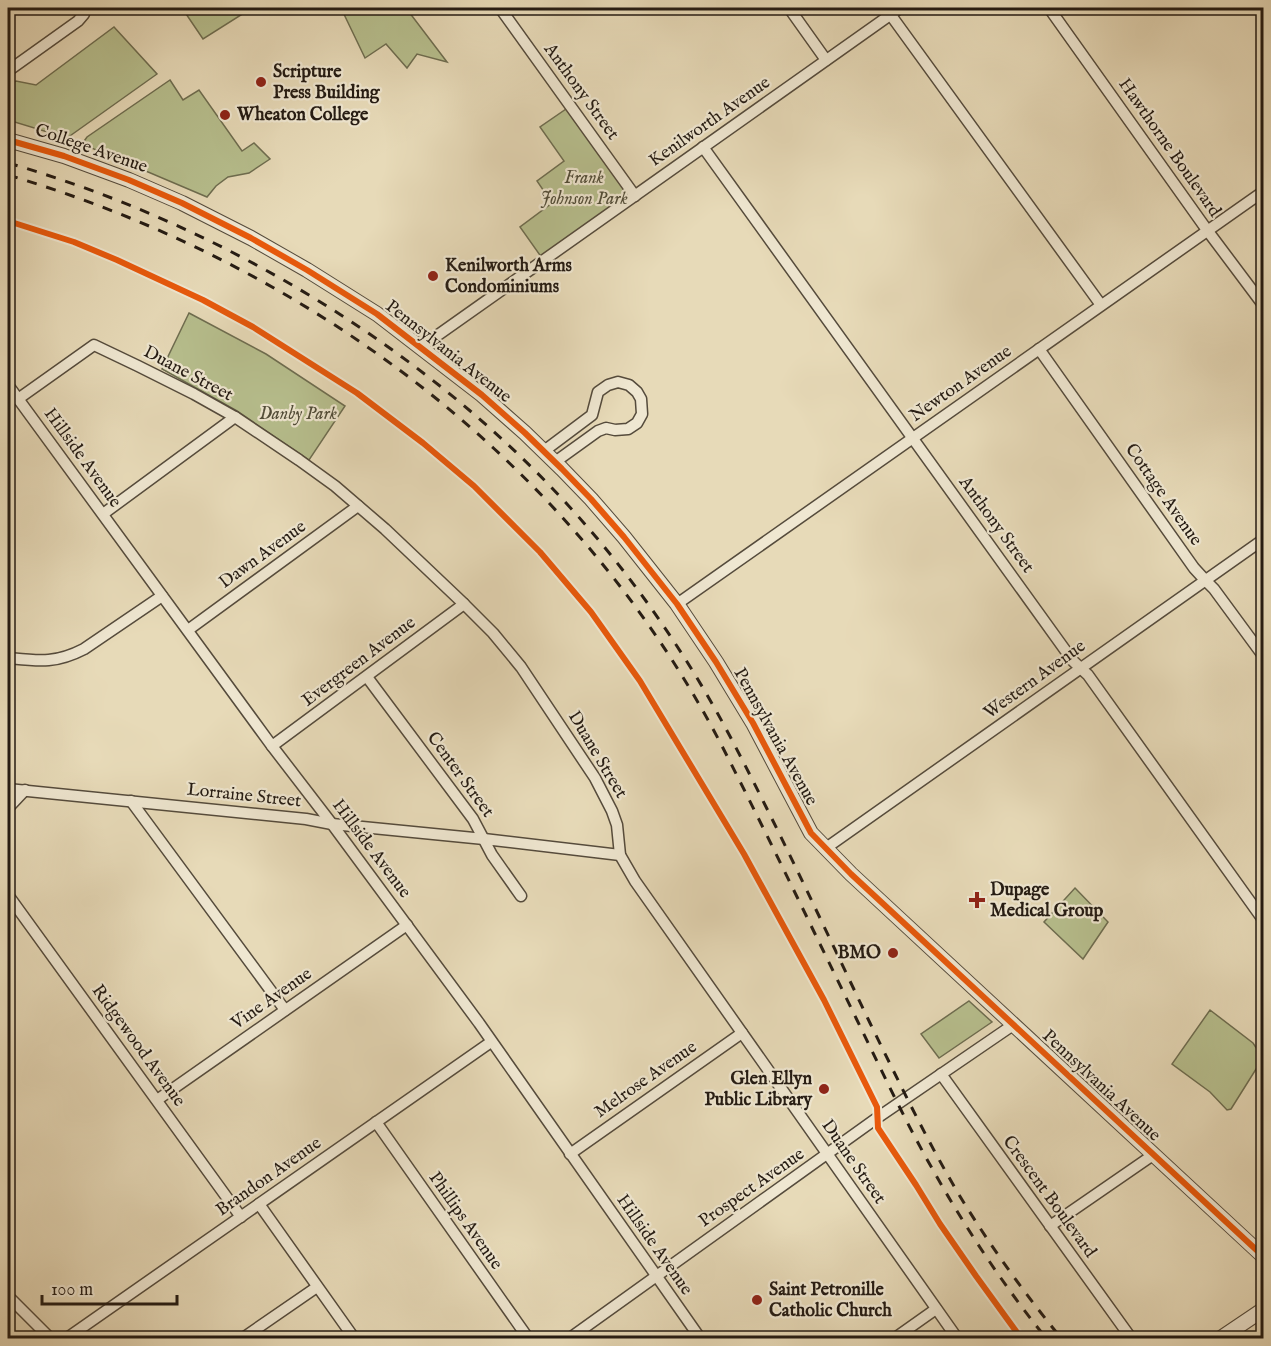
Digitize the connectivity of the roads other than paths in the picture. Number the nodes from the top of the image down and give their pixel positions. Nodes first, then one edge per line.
1 (84, 8) edge
2 (500, 8) edge
3 (789, 8) edge
4 (1049, 8) edge
5 (895, 11) edge
6 (826, 60) junction
7 (8, 71) edge
8 (8, 140) edge
9 (703, 147) junction
10 (1263, 191) edge
11 (163, 194) joint
12 (635, 196) junction
13 (1207, 230) junction
14 (1101, 305) junction
15 (1263, 306) edge
16 (421, 347) junction
17 (1039, 349) junction
18 (8, 385) edge
19 (18, 399) junction
20 (235, 417) junction
21 (912, 438) junction
22 (544, 451) junction
23 (555, 462) junction
24 (358, 506) junction
25 (103, 514) junction
26 (1263, 539) edge
27 (1205, 580) junction
28 (162, 596) junction
29 (464, 604) junction
30 (677, 604) junction
31 (188, 630) junction
32 (1263, 657) edge
33 (8, 658) edge
34 (1080, 668) junction
35 (367, 677) junction
36 (272, 746) junction
37 (8, 789) edge
38 (25, 790) junction
39 (131, 801) junction
40 (8, 807) edge
41 (332, 824) junction
42 (484, 839) junction
43 (826, 848) junction
44 (620, 855) junction
45 (8, 895) edge
46 (521, 896) dead end
47 (1263, 921) edge
48 (407, 925) junction
49 (285, 1010) junction
50 (1013, 1024) junction
51 (742, 1033) junction
52 (490, 1042) junction
53 (941, 1074) junction
54 (157, 1100) junction
55 (376, 1122) junction
56 (570, 1154) junction
57 (827, 1154) junction
58 (1153, 1155) junction
59 (259, 1204) junction
60 (241, 1217) junction
61 (1050, 1226) junction
62 (1263, 1257) edge
63 (656, 1276) junction
64 (317, 1287) junction
65 (8, 1296) edge
66 (936, 1309) junction
67 (1263, 1309) edge
68 (50, 1338) edge
69 (67, 1338) edge
70 (243, 1338) edge
71 (354, 1338) edge
72 (528, 1338) edge
73 (570, 1338) edge
74 (700, 1338) edge
75 (895, 1338) edge
76 (957, 1338) edge
77 (1131, 1338) edge
78 (1221, 1338) edge

1 - 7 street
2 - 12 street, Anthony Street
3 - 6 street
4 - 13 street, Hawthorne Boulevard
5 - 6 street, Kenilworth Avenue
5 - 14 street
6 - 9 street, Kenilworth Avenue
8 - 11 street, College Avenue
9 - 12 street, Kenilworth Avenue
9 - 21 street, Anthony Street
10 - 13 street, Newton Avenue
11 - 16 street, Pennsylvania Avenue
12 - 16 street, Kenilworth Avenue
13 - 14 street, Newton Avenue
13 - 15 street, Hawthorne Boulevard
14 - 17 street, Newton Avenue
16 - 22 street, Pennsylvania Avenue
17 - 21 street, Newton Avenue
17 - 27 street, Cottage Avenue
18 - 19 street, Hillside Avenue
19 - 20 street, Duane Street
19 - 25 street, Hillside Avenue
20 - 24 street, Duane Street
20 - 25 street
21 - 30 street, Newton Avenue
21 - 34 street, Anthony Street
22 - 23 street, Pennsylvania Avenue
22 - 23 street
23 - 30 street, Pennsylvania Avenue
24 - 29 street, Duane Street
24 - 31 street, Dawn Avenue
25 - 28 street, Hillside Avenue
26 - 27 street, Western Avenue
27 - 32 street, Cottage Avenue
27 - 34 street, Western Avenue
28 - 31 street, Hillside Avenue
28 - 33 street
29 - 35 street, Evergreen Avenue
29 - 44 street, Duane Street
30 - 43 street, Pennsylvania Avenue
31 - 36 street, Hillside Avenue
34 - 43 street, Western Avenue
34 - 47 street, Anthony Street
35 - 36 street, Evergreen Avenue
35 - 42 street, Center Street
36 - 41 street, Hillside Avenue
37 - 38 street, Lorraine Street
38 - 39 street, Lorraine Street
38 - 40 street
39 - 41 street, Lorraine Street
39 - 49 street
41 - 42 street, Lorraine Street
41 - 48 street, Hillside Avenue
42 - 44 street, Lorraine Street
42 - 46 street, Center Street
43 - 50 street, Pennsylvania Avenue
44 - 51 street, Duane Street
45 - 54 street, Ridgewood Avenue
48 - 49 street, Vine Avenue
48 - 52 street, Hillside Avenue
49 - 54 street, Vine Avenue
50 - 53 street, Prospect Avenue
50 - 58 street, Pennsylvania Avenue
51 - 56 street, Melrose Avenue
51 - 57 street, Duane Street
52 - 55 street, Brandon Avenue
52 - 56 street, Hillside Avenue
53 - 57 street, Prospect Avenue
53 - 61 street, Crescent Boulevard
54 - 60 street, Ridgewood Avenue
55 - 59 street, Brandon Avenue
55 - 72 street, Phillips Avenue
56 - 63 street, Hillside Avenue
57 - 63 street, Prospect Avenue
57 - 66 street, Duane Street
58 - 61 street
58 - 62 street, Pennsylvania Avenue
59 - 60 street, Brandon Avenue
59 - 64 street
60 - 69 street, Brandon Avenue
61 - 77 street, Crescent Boulevard
63 - 73 street, Prospect Avenue
63 - 74 street, Hillside Avenue
64 - 70 street
64 - 71 street
65 - 68 street
66 - 75 street
66 - 76 street, Duane Street
67 - 78 street

